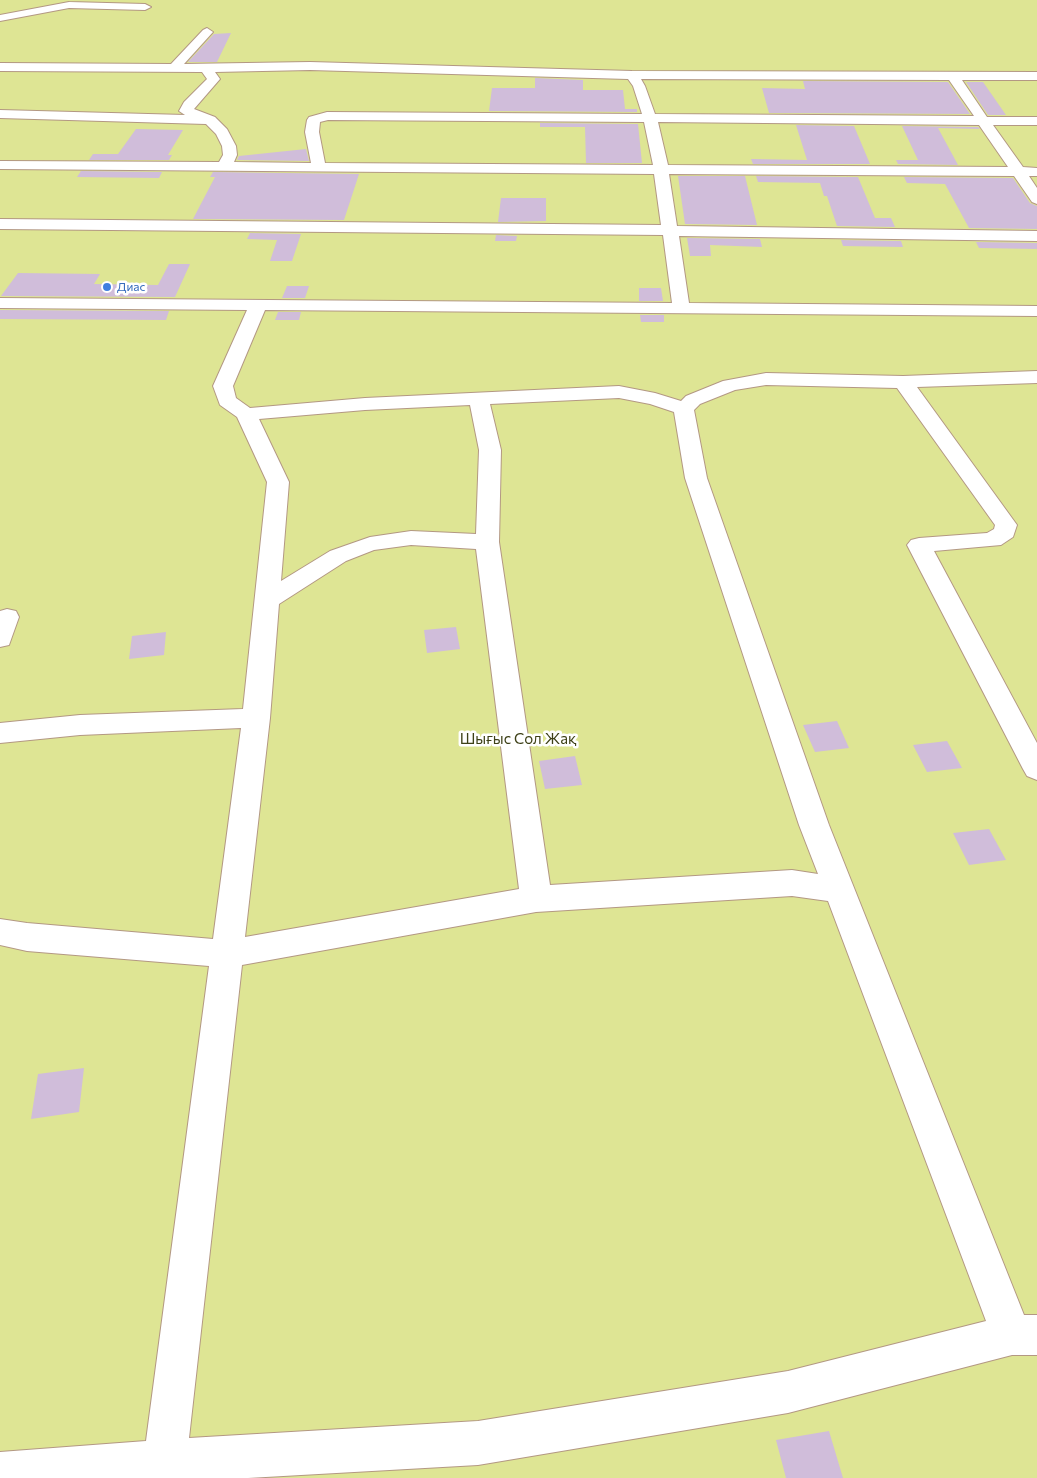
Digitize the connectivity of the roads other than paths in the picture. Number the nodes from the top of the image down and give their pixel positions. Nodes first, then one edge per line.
1 (145, 7) dead end
2 (0, 18) edge
3 (207, 32) dead end
4 (0, 67) edge
5 (174, 68) junction
6 (212, 68) junction
7 (632, 74) junction
8 (952, 75) junction
9 (1037, 76) edge
10 (0, 114) edge
11 (650, 118) junction
12 (210, 120) junction
13 (983, 121) junction
14 (1037, 121) edge
15 (0, 165) edge
16 (224, 166) junction
17 (320, 167) junction
18 (661, 168) junction
19 (1018, 172) junction
20 (1037, 172) edge
21 (1037, 200) edge
22 (0, 224) edge
23 (670, 230) junction
24 (1037, 236) edge
25 (0, 303) edge
26 (259, 304) junction
27 (681, 307) junction
28 (1037, 311) edge
29 (1037, 377) edge
30 (903, 382) junction
31 (479, 398) junction
32 (684, 409) junction
33 (246, 414) junction
34 (487, 542) junction
35 (268, 600) junction
36 (256, 718) junction
37 (0, 733) edge
38 (1037, 769) edge
39 (838, 890) junction
40 (536, 899) junction
41 (0, 932) edge
42 (227, 954) junction
43 (1024, 1335) edge
44 (164, 1470) edge
45 (0, 1474) edge

1 - 2 street
3 - 5 street
4 - 5 street
5 - 6 street
6 - 7 street
6 - 12 street
7 - 8 street
7 - 11 street
8 - 9 street
8 - 13 street
10 - 12 street
11 - 13 street
11 - 17 street
11 - 18 street
12 - 16 street
13 - 14 street
13 - 19 street
15 - 16 street
16 - 17 street
17 - 18 street
18 - 19 street
18 - 23 street
19 - 20 street
19 - 21 street
22 - 23 street
23 - 24 street
23 - 27 street
25 - 26 street
26 - 27 street
26 - 33 street
27 - 28 street
29 - 30 street
30 - 32 street
30 - 38 street
31 - 32 street
31 - 33 street
31 - 34 street
32 - 39 street
33 - 35 street
34 - 35 street
34 - 40 street
35 - 36 street
36 - 37 street
36 - 42 street
39 - 40 street
39 - 43 street
40 - 42 street
41 - 42 street
42 - 44 street
43 - 44 street
44 - 45 street

